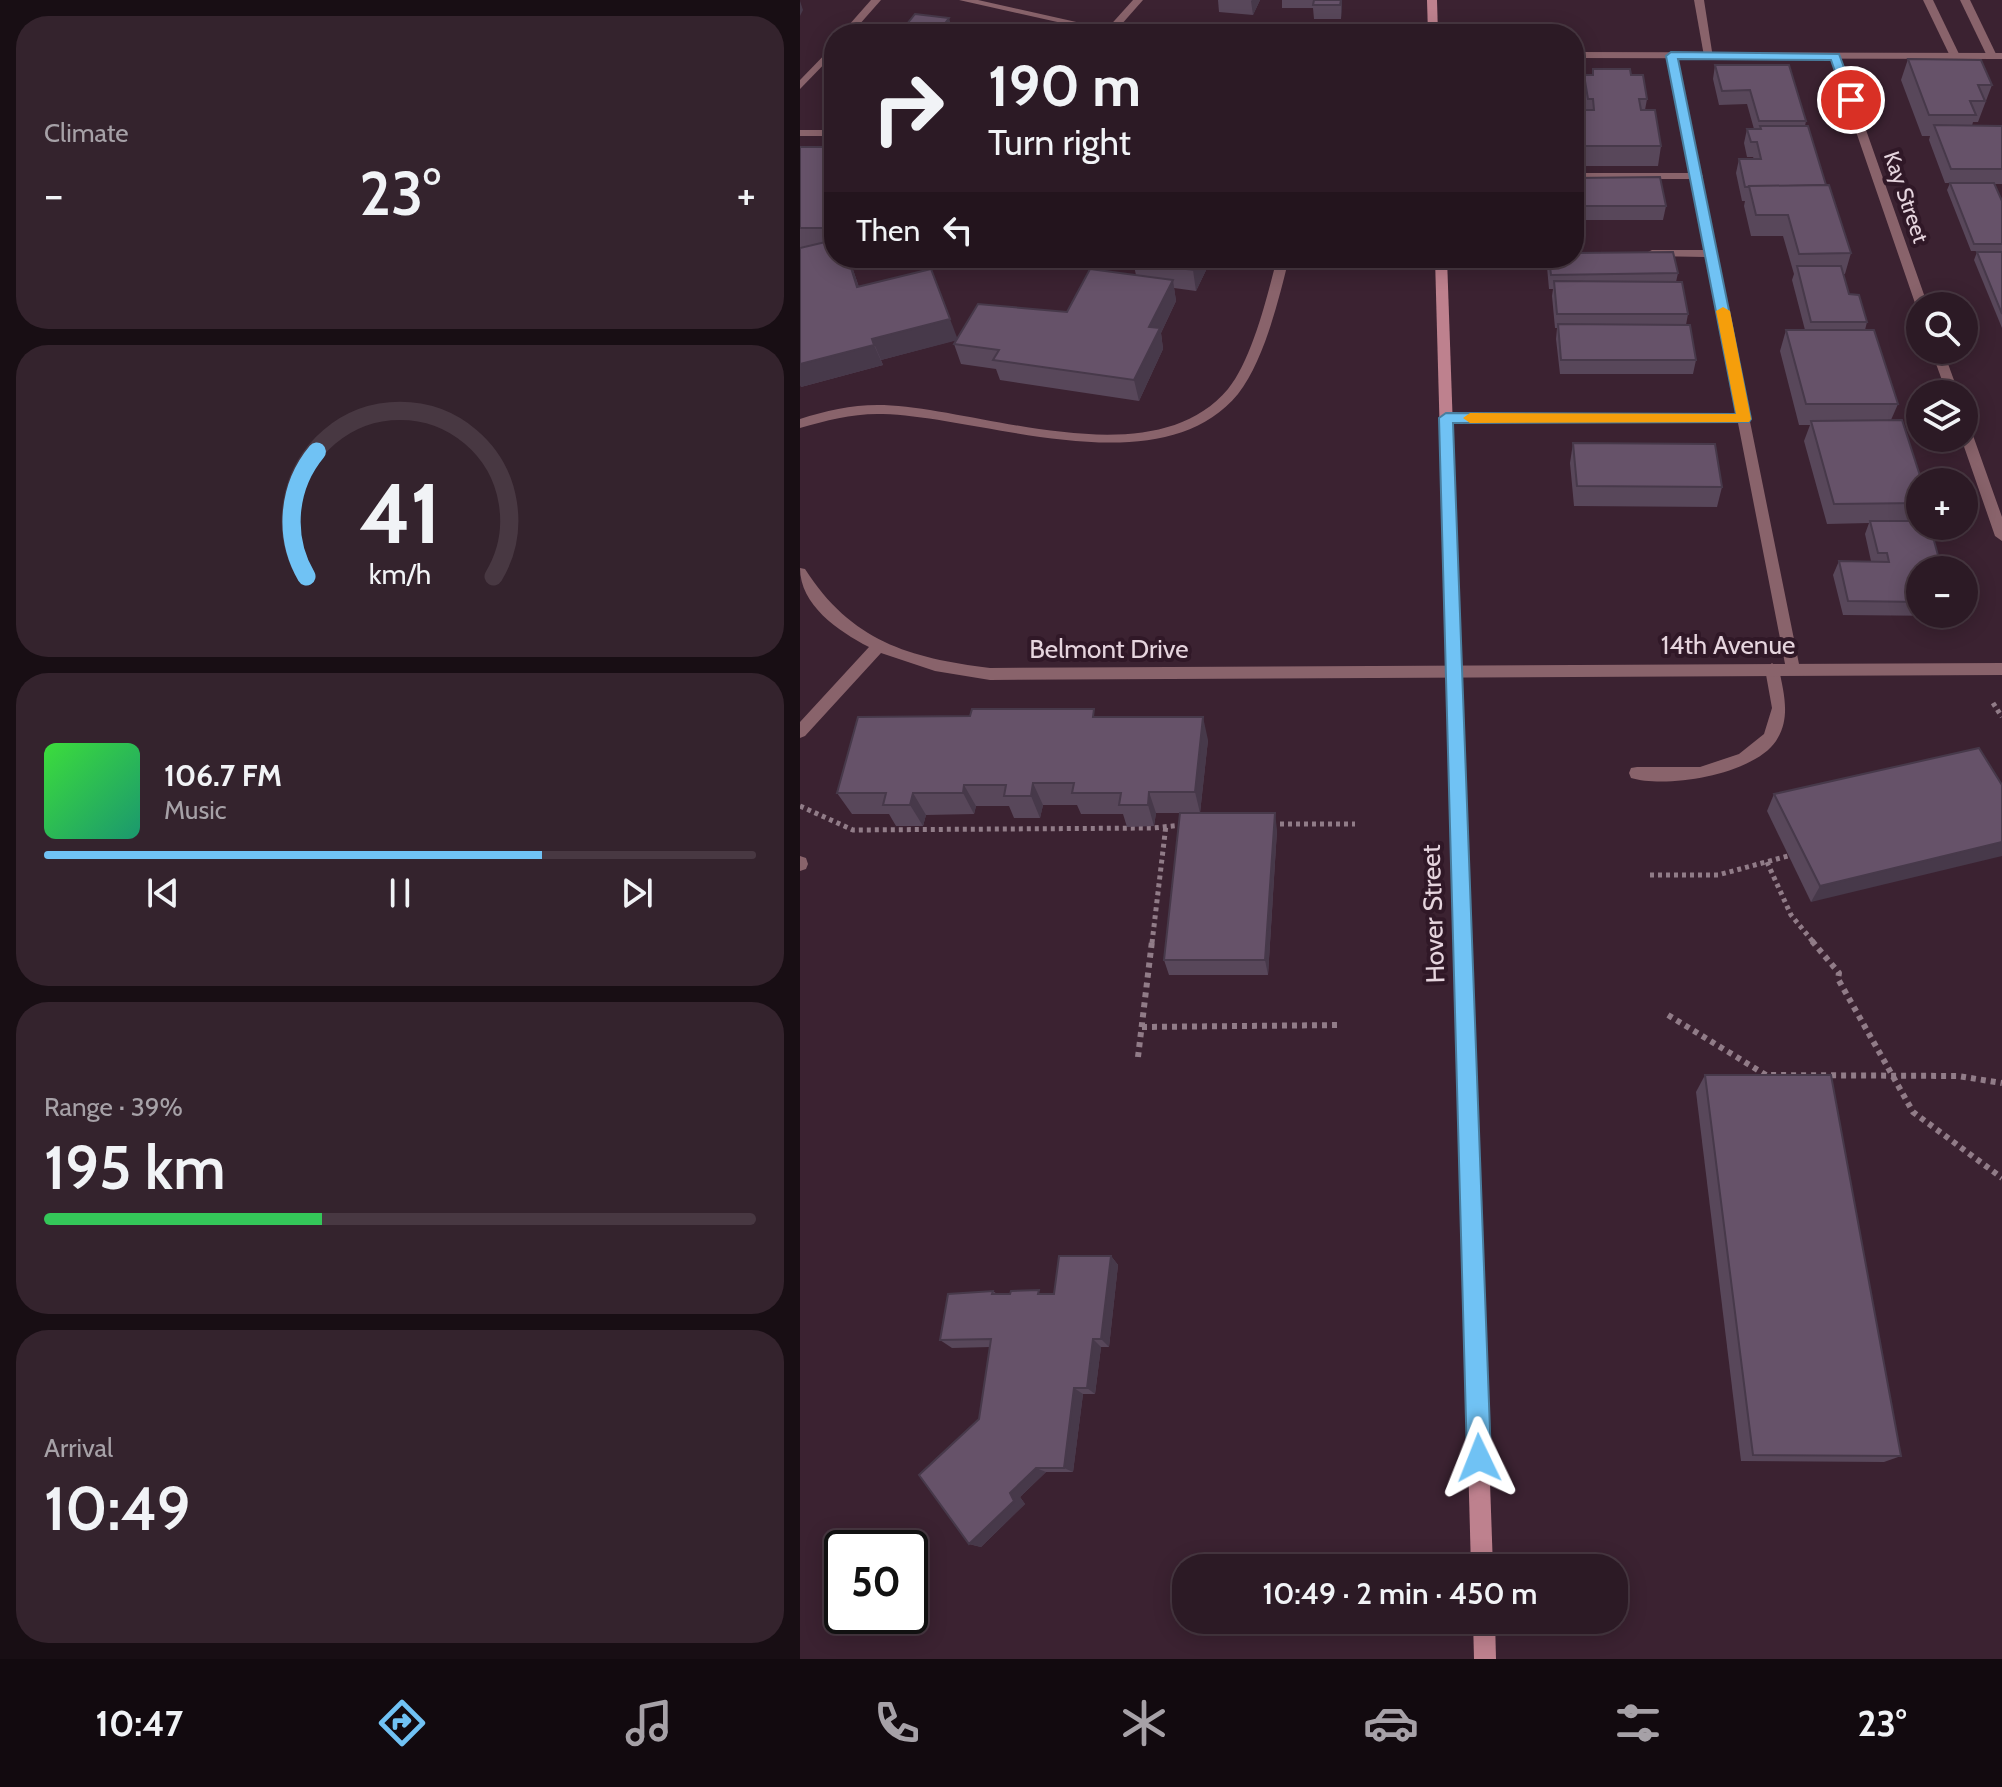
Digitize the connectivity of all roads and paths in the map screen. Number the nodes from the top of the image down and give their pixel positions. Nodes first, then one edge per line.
1 (876, 0) edge
2 (964, 0) edge
3 (1138, 0) edge
4 (1432, 0) edge
5 (1965, 0) edge
6 (1699, 1) edge
7 (1929, 1) edge
8 (855, 24) edge
9 (1073, 24) edge
10 (1116, 24) edge
11 (1433, 24) edge
12 (1584, 55) edge
13 (1671, 56) junction
14 (1709, 56) junction
15 (1835, 56) junction
16 (1955, 56) junction
17 (1997, 56) edge
18 (824, 59) edge
19 (2002, 68) edge
20 (800, 86) edge
21 (800, 133) edge
22 (824, 133) edge
23 (1584, 176) edge
24 (1698, 176) junction
25 (1635, 253) edge
26 (1711, 254) junction
27 (1280, 268) edge
28 (1441, 268) edge
29 (1917, 292) edge
30 (1446, 418) junction
31 (1744, 419) junction
32 (800, 424) edge
33 (1973, 452) edge
34 (2002, 536) edge
35 (800, 573) edge
36 (877, 648) junction
37 (1772, 669) junction
38 (1793, 669) junction
39 (2002, 669) edge
40 (1454, 670) junction
41 (1993, 703) dead end
42 (2002, 717) edge
43 (800, 732) edge
44 (1637, 773) dead end
45 (800, 806) edge
46 (1260, 824) edge
47 (1355, 824) dead end
48 (1166, 825) junction
49 (1197, 825) edge
50 (1788, 856) edge
51 (1767, 862) junction
52 (1650, 875) dead end
53 (1668, 1015) dead end
54 (1341, 1025) dead end
55 (1142, 1027) junction
56 (1138, 1057) dead end
57 (1891, 1076) junction
58 (2002, 1083) edge
59 (2002, 1178) edge
60 (1482, 1554) edge
61 (1484, 1634) edge
62 (1485, 1659) edge

1 - 8 street
2 - 9 street
3 - 10 street
4 - 11 main road
5 - 17 street
6 - 14 street
7 - 16 street
12 - 13 street
13 - 14 street
13 - 24 street
14 - 15 street
15 - 16 street
15 - 29 street, Kay Street
16 - 17 street
17 - 19 street
18 - 20 street
21 - 22 street
23 - 24 street
24 - 26 street
25 - 26 street
26 - 31 street
27 - 32 street
28 - 30 main road, Hover Street
30 - 31 street
30 - 40 main road, Hover Street
31 - 38 street
33 - 34 street
35 - 36 street, Belmont Drive
36 - 40 street, Belmont Drive
36 - 43 street
37 - 38 street, 14th Avenue
37 - 40 street, 14th Avenue
37 - 44 street
38 - 39 street, 14th Avenue
40 - 60 main road, Hover Street
41 - 42 path
45 - 48 path
46 - 47 path
48 - 49 path
48 - 55 path
50 - 51 path
51 - 52 path
51 - 57 path
53 - 57 path
54 - 55 path
55 - 56 path
57 - 58 path
57 - 59 path
61 - 62 main road

